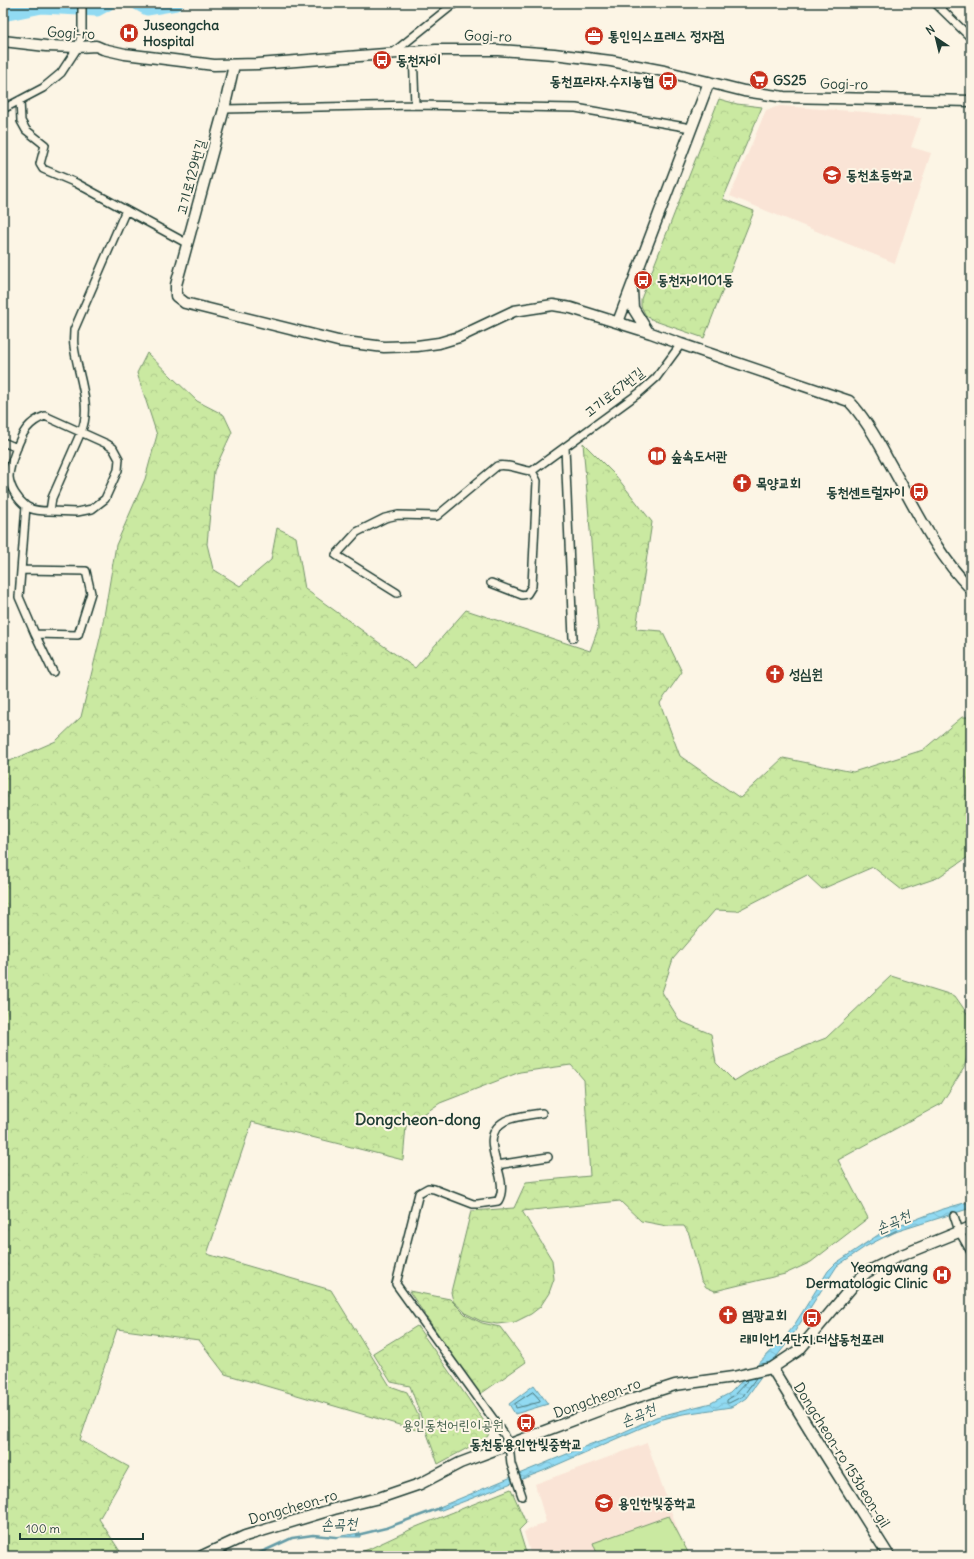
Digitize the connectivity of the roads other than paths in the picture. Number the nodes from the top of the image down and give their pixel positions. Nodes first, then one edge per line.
1 (82, 3) edge
2 (455, 3) edge
3 (935, 3) edge
4 (971, 38) edge
5 (3, 41) edge
6 (78, 48) junction
7 (413, 51) junction
8 (394, 52) junction
9 (234, 65) junction
10 (709, 82) junction
11 (20, 100) junction
12 (971, 101) edge
13 (415, 105) junction
14 (3, 109) edge
15 (224, 109) junction
16 (691, 128) junction
17 (126, 210) junction
18 (188, 244) junction
19 (632, 286) junction
20 (618, 322) junction
21 (648, 332) junction
22 (681, 344) junction
23 (81, 432) junction
24 (3, 442) edge
25 (565, 447) junction
26 (17, 448) junction
27 (532, 471) junction
28 (26, 506) junction
29 (50, 511) junction
30 (21, 570) junction
31 (491, 582) dead end
32 (971, 589) edge
33 (397, 593) dead end
34 (34, 634) junction
35 (573, 638) dead end
36 (53, 672) dead end
37 (542, 1113) dead end
38 (548, 1157) dead end
39 (497, 1165) junction
40 (954, 1216) dead end
41 (971, 1227) edge
42 (959, 1231) junction
43 (971, 1252) edge
44 (772, 1368) junction
45 (509, 1444) junction
46 (522, 1496) dead end
47 (202, 1556) edge
48 (889, 1556) edge

1 - 6 street
2 - 8 street
3 - 4 street
5 - 6 street, Gogi-ro
6 - 9 street, Gogi-ro
6 - 11 street
7 - 8 street, Gogi-ro
7 - 10 street, Gogi-ro
7 - 13 street
8 - 9 street, Gogi-ro
9 - 15 street, 고기로129번길
10 - 12 street, Gogi-ro
10 - 16 street
11 - 14 street
11 - 17 street
13 - 15 street
13 - 16 street
15 - 18 street, 고기로129번길
16 - 19 street
17 - 18 street
17 - 23 street
18 - 20 street, 고기로129번길
19 - 20 street
19 - 21 street
20 - 21 street
21 - 22 street
22 - 25 street, 고기로67번길
22 - 32 street
23 - 26 street
23 - 29 street
23 - 29 street
24 - 26 street
25 - 27 street, 고기로67번길
25 - 35 street
26 - 28 street
27 - 31 street
27 - 33 street
28 - 29 street
28 - 30 street
30 - 34 street
30 - 34 street
34 - 36 street
37 - 39 street
38 - 39 street
39 - 45 street
40 - 42 street
41 - 42 street, Dongcheon-ro
42 - 43 street
42 - 44 street, Dongcheon-ro
44 - 45 street, Dongcheon-ro
44 - 48 street, Dongcheon-ro 153beon-gil
45 - 46 street
45 - 47 street, Dongcheon-ro

